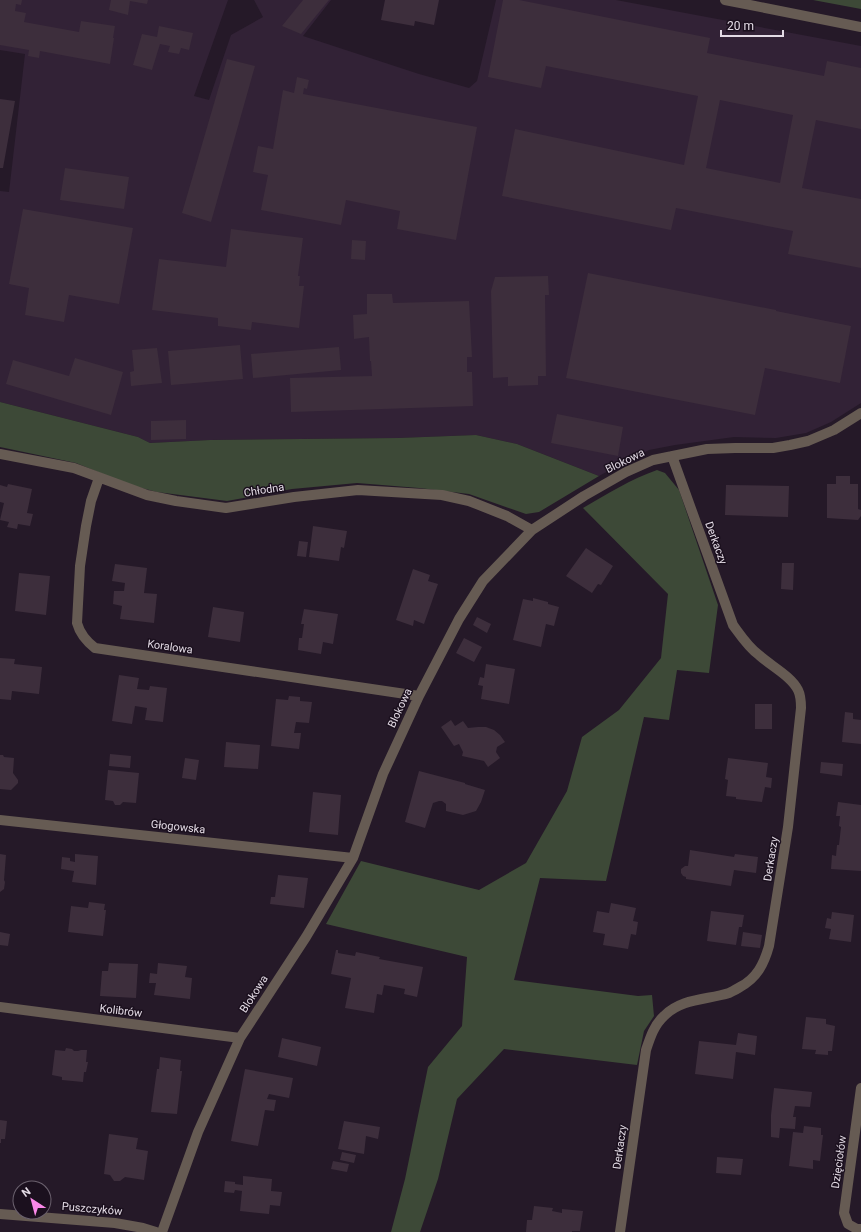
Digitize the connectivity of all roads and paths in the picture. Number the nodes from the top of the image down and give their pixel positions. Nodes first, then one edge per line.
1 (725, 0) edge
2 (861, 27) edge
3 (861, 413) edge
4 (0, 454) edge
5 (672, 456) junction
6 (99, 478) junction
7 (532, 530) junction
8 (419, 696) junction
9 (0, 820) edge
10 (353, 858) junction
11 (0, 1007) edge
12 (240, 1038) junction
13 (861, 1088) edge
14 (0, 1214) edge
15 (861, 1229) edge
16 (156, 1232) edge
17 (162, 1232) edge
18 (620, 1232) edge

1 - 2 street
3 - 5 street, Blokowa
4 - 6 street, Chłodna
5 - 7 street, Blokowa
5 - 18 street, Derkaczy
6 - 7 street, Chłodna
6 - 8 street, Koralowa
7 - 8 street, Blokowa
8 - 10 street, Blokowa
9 - 10 street, Głogowska
10 - 12 street, Blokowa
11 - 12 street, Kolibrów
12 - 17 street, Blokowa
13 - 15 street, Dzięciołów
14 - 16 street, Puszczyków

